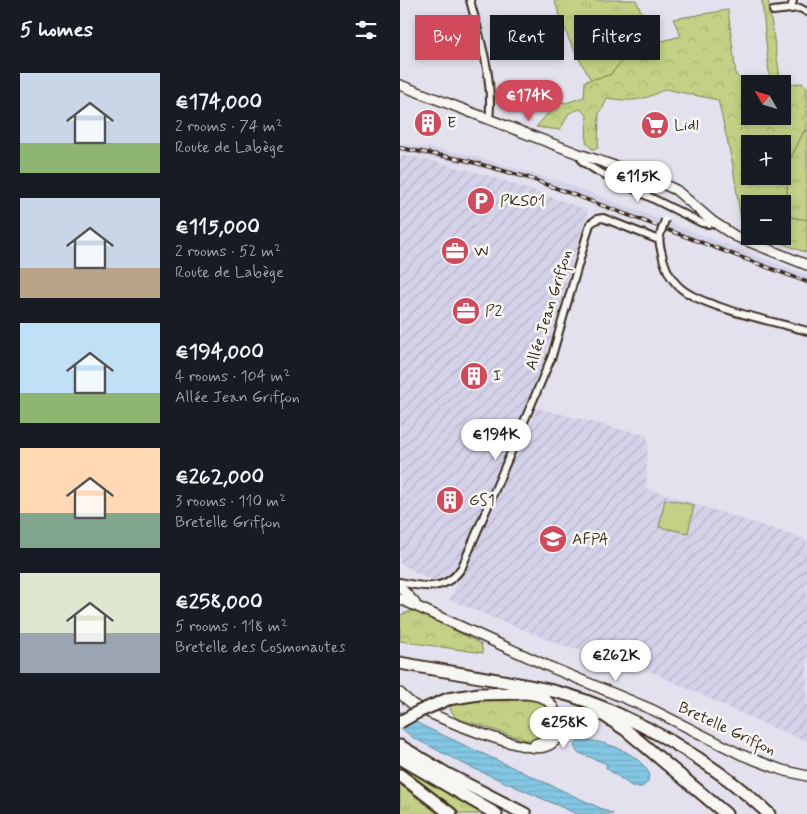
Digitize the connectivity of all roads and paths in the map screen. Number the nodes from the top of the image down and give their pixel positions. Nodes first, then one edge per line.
1 (470, 0) edge
2 (793, 0) edge
3 (790, 9) junction
4 (773, 11) dead end
5 (807, 12) edge
6 (400, 85) edge
7 (489, 119) junction
8 (579, 154) junction
9 (613, 164) junction
10 (614, 180) junction
11 (671, 209) junction
12 (712, 221) junction
13 (658, 240) junction
14 (807, 265) edge
15 (807, 331) edge
16 (404, 589) edge
17 (414, 602) junction
18 (400, 664) edge
19 (538, 688) junction
20 (514, 692) junction
21 (400, 693) edge
22 (448, 699) junction
23 (607, 718) junction
24 (400, 722) edge
25 (516, 744) junction
26 (400, 746) edge
27 (400, 758) edge
28 (400, 775) edge
29 (807, 776) edge
30 (464, 796) junction
31 (432, 800) junction
32 (446, 814) edge
33 (451, 814) edge
34 (496, 814) edge
35 (508, 814) edge
36 (525, 814) edge
37 (726, 814) edge
38 (769, 814) edge

1 - 7 street
2 - 3 street
3 - 4 street
3 - 5 street
6 - 7 main road
7 - 8 main road
8 - 9 main road
8 - 10 street
9 - 10 street
9 - 12 main road
10 - 11 street
11 - 12 street
11 - 13 street, bridge
12 - 14 main road
13 - 15 street
13 - 16 street, Allée Jean Griffon
16 - 17 main road, Bretelle Griffon
16 - 17 main road
17 - 29 main road, Bretelle Griffon
18 - 19 highway
19 - 22 highway
19 - 38 highway
20 - 22 highway
20 - 23 highway
20 - 25 main road
21 - 25 main road
22 - 24 highway, bridge
23 - 25 main road
23 - 37 highway
26 - 36 highway
27 - 30 highway
28 - 31 highway
30 - 34 highway
30 - 35 highway
31 - 32 highway
31 - 33 highway

